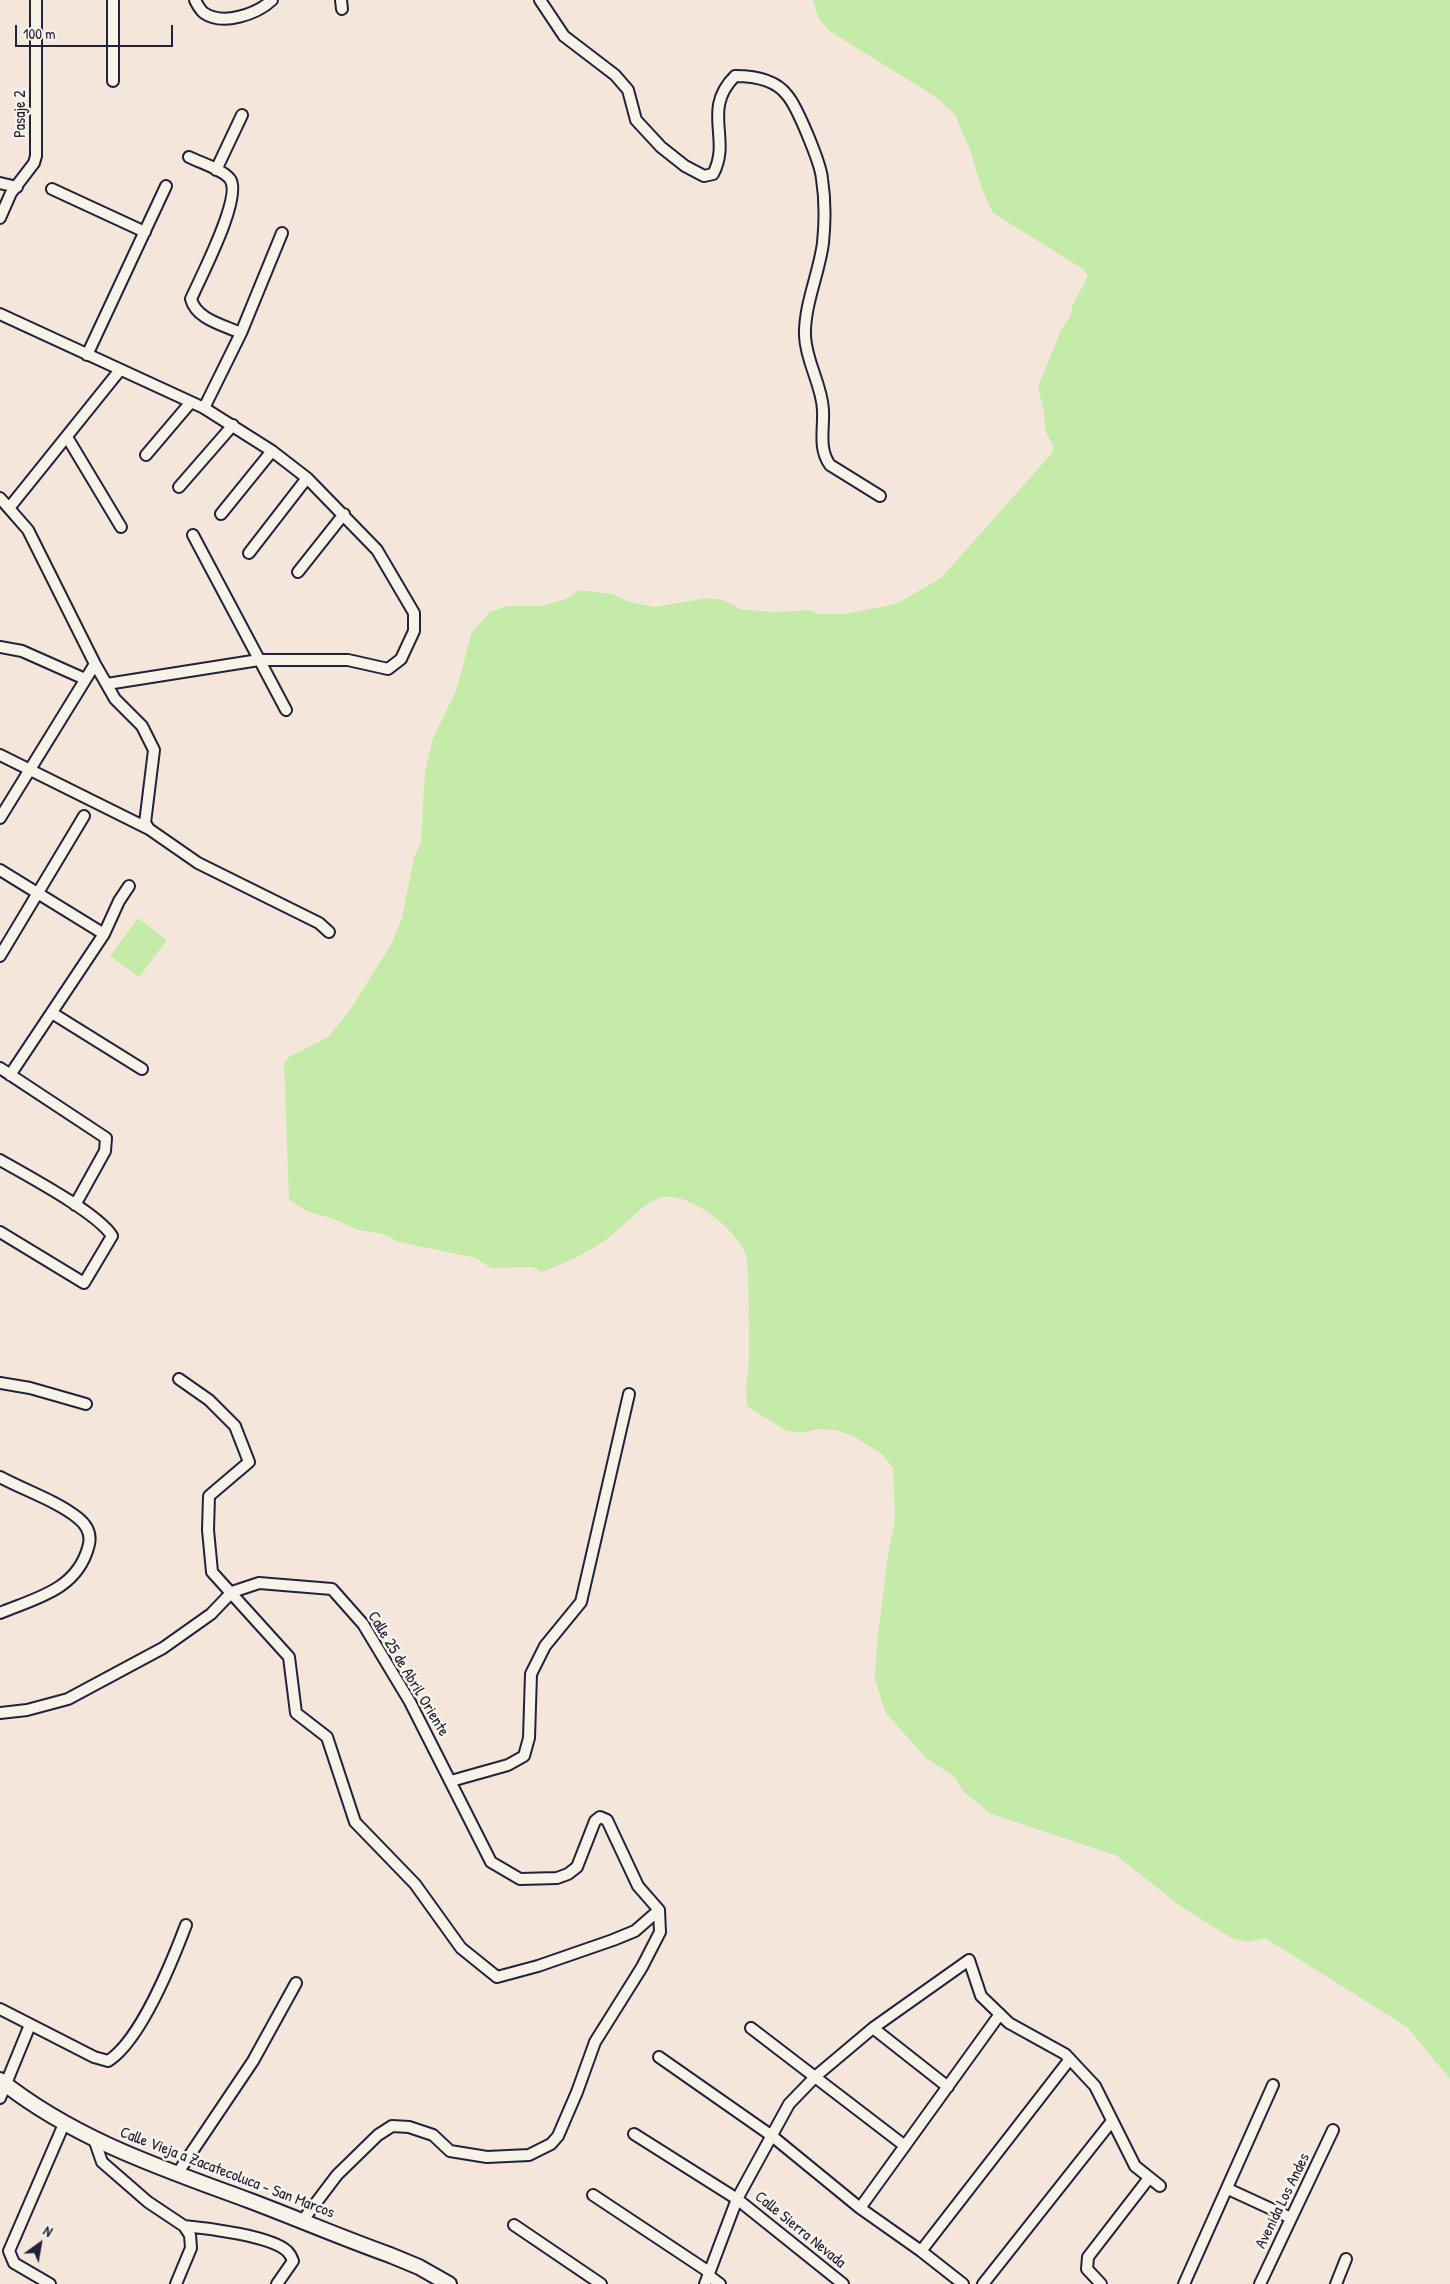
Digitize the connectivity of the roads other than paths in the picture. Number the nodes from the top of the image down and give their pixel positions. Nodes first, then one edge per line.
1 (36, 0) edge
2 (113, 0) edge
3 (195, 0) edge
4 (272, 0) edge
5 (540, 0) edge
6 (113, 81) dead end
7 (242, 115) dead end
8 (189, 157) dead end
9 (216, 170) junction
10 (0, 183) edge
11 (166, 186) dead end
12 (17, 187) junction
13 (52, 188) dead end
14 (0, 218) edge
15 (145, 232) junction
16 (282, 233) dead end
17 (0, 314) edge
18 (241, 333) junction
19 (87, 355) junction
20 (120, 370) junction
21 (191, 402) junction
22 (204, 408) junction
23 (233, 426) junction
24 (67, 437) junction
25 (272, 451) junction
26 (146, 455) dead end
27 (307, 478) junction
28 (179, 487) dead end
29 (880, 496) dead end
30 (0, 498) edge
31 (9, 508) junction
32 (221, 514) dead end
33 (344, 514) junction
34 (121, 527) dead end
35 (192, 535) dead end
36 (248, 552) dead end
37 (298, 572) dead end
38 (0, 647) edge
39 (259, 660) junction
40 (95, 664) junction
41 (85, 680) junction
42 (107, 684) junction
43 (286, 710) dead end
44 (0, 755) edge
45 (29, 772) junction
46 (84, 816) dead end
47 (0, 818) edge
48 (149, 830) junction
49 (0, 870) edge
50 (129, 886) dead end
51 (37, 894) junction
52 (329, 932) dead end
53 (104, 934) junction
54 (0, 956) edge
55 (52, 1013) junction
56 (0, 1068) edge
57 (142, 1069) dead end
58 (10, 1075) junction
59 (0, 1160) edge
60 (75, 1205) junction
61 (0, 1232) edge
62 (180, 1379) dead end
63 (0, 1383) edge
64 (629, 1394) dead end
65 (86, 1404) dead end
66 (0, 1477) edge
67 (232, 1592) junction
68 (0, 1613) edge
69 (0, 1712) edge
70 (451, 1781) junction
71 (659, 1910) junction
72 (186, 1926) dead end
73 (296, 1983) dead end
74 (0, 2009) edge
75 (1000, 2014) junction
76 (30, 2025) junction
77 (751, 2028) dead end
78 (873, 2028) junction
79 (660, 2057) dead end
80 (1070, 2059) junction
81 (816, 2076) junction
82 (2, 2082) edge
83 (1273, 2085) dead end
84 (948, 2087) junction
85 (0, 2098) edge
86 (1112, 2121) junction
87 (64, 2124) junction
88 (1333, 2130) dead end
89 (634, 2134) dead end
90 (772, 2136) junction
91 (94, 2139) junction
92 (905, 2146) junction
93 (177, 2174) junction
94 (1149, 2178) junction
95 (1160, 2186) dead end
96 (1228, 2189) junction
97 (593, 2195) dead end
98 (737, 2199) junction
99 (860, 2208) junction
100 (1291, 2218) junction
101 (303, 2220) junction
102 (514, 2225) dead end
103 (184, 2226) junction
104 (921, 2250) junction
105 (1346, 2259) dead end
106 (708, 2277) edge
107 (179, 2283) edge
108 (50, 2284) edge
109 (277, 2284) edge
110 (449, 2284) edge
111 (601, 2284) edge
112 (720, 2284) edge
113 (843, 2284) edge
114 (962, 2284) edge
115 (983, 2284) edge
116 (1101, 2284) edge
117 (1184, 2284) edge
118 (1260, 2284) edge
119 (1336, 2284) edge

1 - 12 street, Pasaje 2
2 - 6 street
3 - 4 street
5 - 29 street
7 - 9 street
8 - 9 street
9 - 18 street
10 - 12 street
11 - 15 street
12 - 14 street, Pasaje 2
13 - 15 street
15 - 19 street
16 - 18 street
17 - 19 street
18 - 22 street
19 - 20 street
20 - 21 street
20 - 24 street
21 - 22 street
21 - 26 street
22 - 23 street
23 - 25 street
23 - 28 street
24 - 31 street
24 - 34 street
25 - 27 street
25 - 32 street
27 - 33 street
27 - 36 street
30 - 31 street
31 - 40 street
33 - 37 street
33 - 39 street
35 - 39 street
38 - 41 street
39 - 42 street
39 - 43 street
40 - 41 street
40 - 42 street
41 - 45 street
42 - 48 street
44 - 45 street
45 - 47 street
45 - 48 street
46 - 51 street
48 - 52 street
49 - 51 street
50 - 53 street
51 - 53 street
51 - 54 street
53 - 55 street
55 - 57 street
55 - 58 street
56 - 58 street
58 - 60 street
59 - 60 street
60 - 61 street
62 - 67 street
63 - 65 street
64 - 70 street
66 - 68 street
67 - 69 street, Calle 25 de Abril Oriente
67 - 70 street, Calle 25 de Abril Oriente
67 - 71 street
70 - 71 street, Calle 25 de Abril Oriente
71 - 101 street
72 - 76 street
73 - 93 street
74 - 76 street
75 - 78 street
75 - 80 street
75 - 84 street
76 - 82 street
77 - 81 street
78 - 81 street
78 - 84 street
79 - 90 street
80 - 86 street
80 - 104 street
81 - 90 street
81 - 92 street
82 - 85 street
82 - 87 main road, Calle Vieja a Zacatecoluca - San Marcos
83 - 96 street
84 - 92 street
86 - 94 street
86 - 115 street
87 - 91 main road, Calle Vieja a Zacatecoluca - San Marcos
87 - 108 street
88 - 100 street, Avenida Los Andes
89 - 98 street, Calle Sierra Nevada
90 - 98 street
90 - 99 street
91 - 93 main road, Calle Vieja a Zacatecoluca - San Marcos
91 - 103 street
92 - 99 street
93 - 101 main road, Calle Vieja a Zacatecoluca - San Marcos
94 - 95 street
94 - 116 street
96 - 100 street
96 - 117 street
97 - 106 street
98 - 106 street
98 - 113 street, Calle Sierra Nevada
99 - 104 street
100 - 118 street, Avenida Los Andes
101 - 110 main road, Calle Vieja a Zacatecoluca - San Marcos
102 - 111 street
103 - 107 street
103 - 109 street
104 - 114 street
105 - 119 street
106 - 112 street

